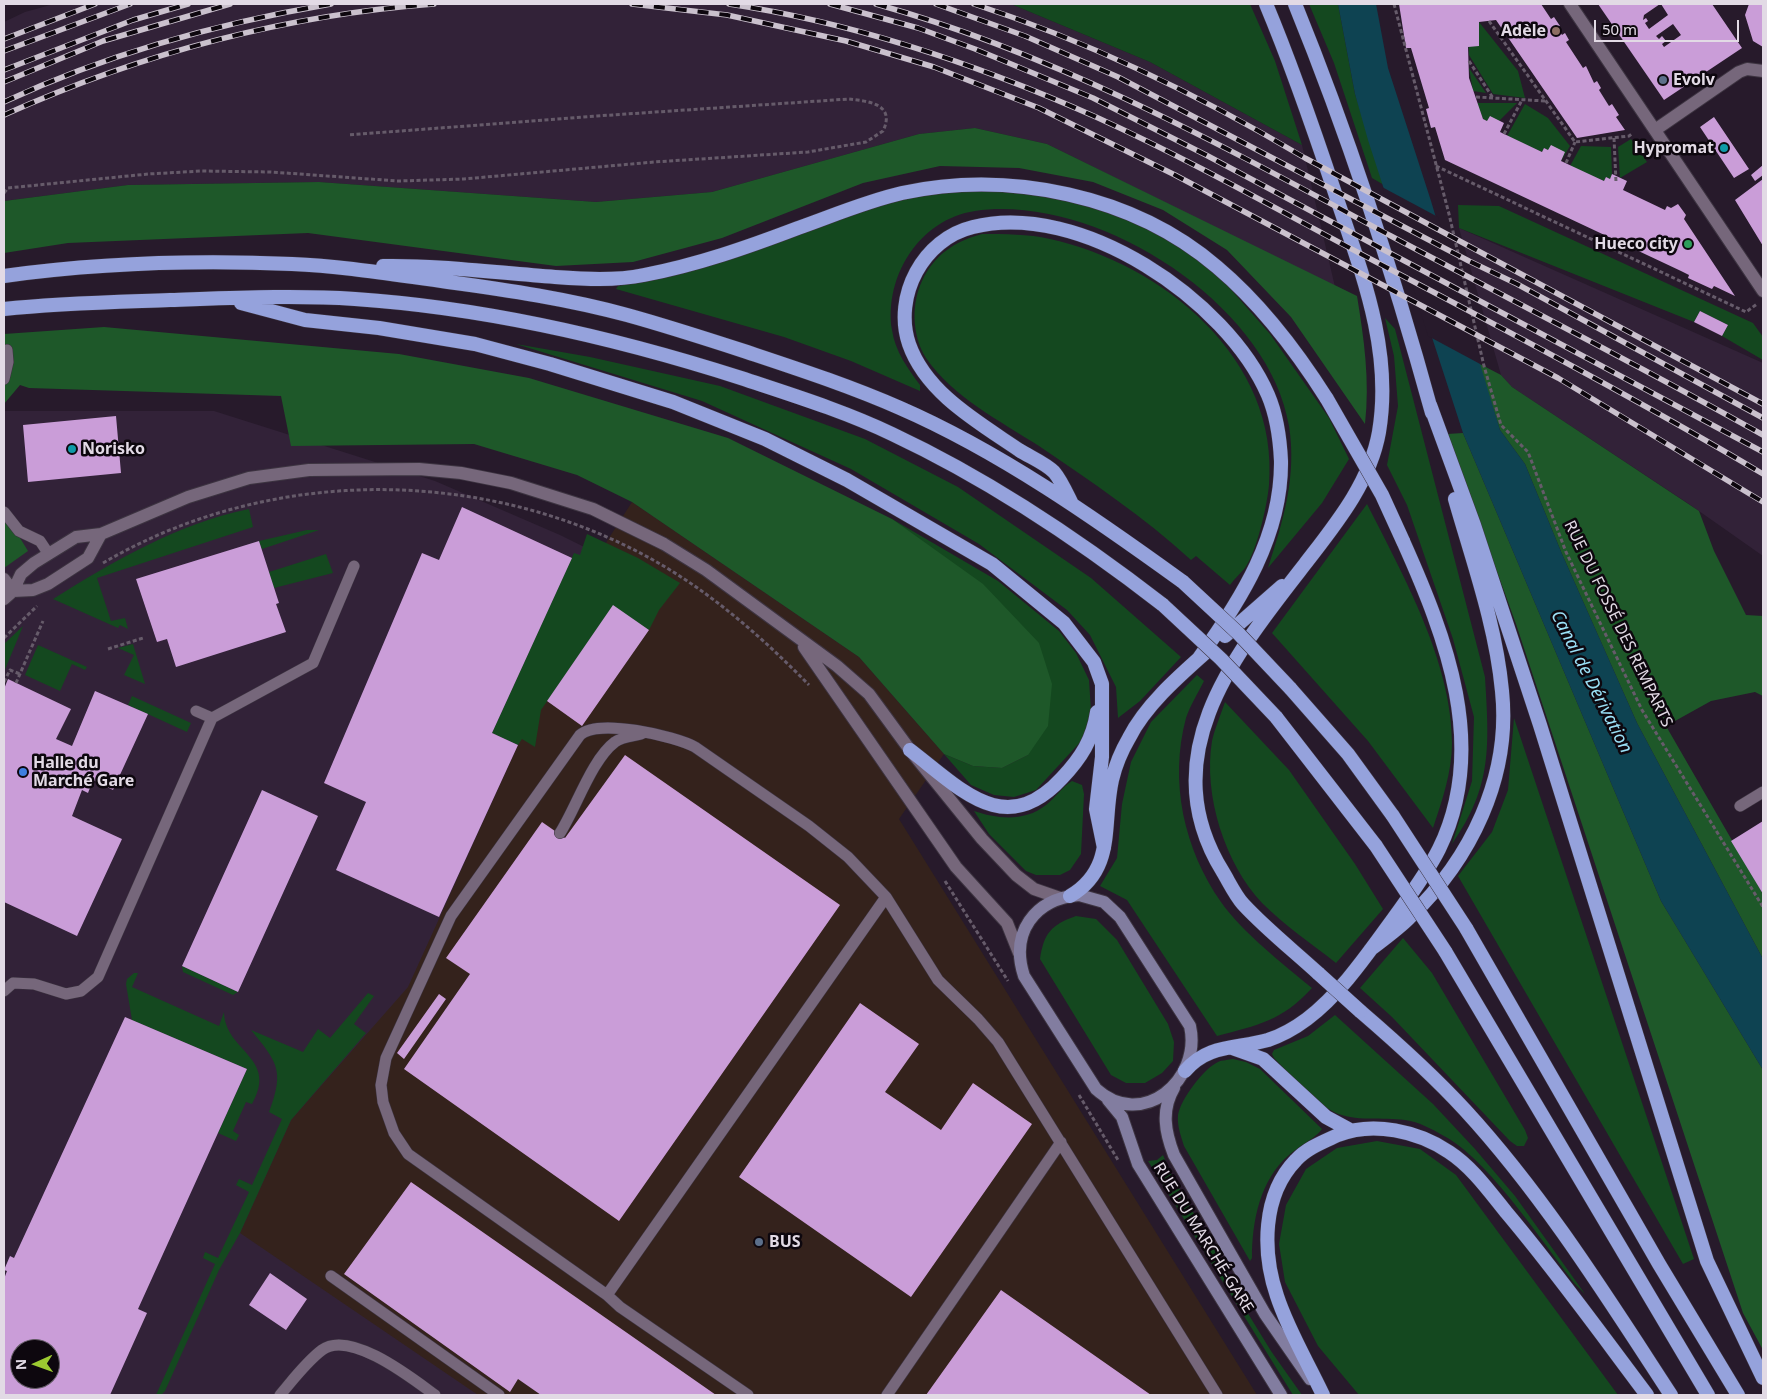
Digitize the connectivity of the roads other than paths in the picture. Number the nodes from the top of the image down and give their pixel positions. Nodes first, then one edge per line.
1 (1266, 4) edge
2 (1295, 4) edge
3 (1570, 4) edge
4 (1763, 71) edge
5 (1655, 130) junction
6 (342, 268) junction
7 (4, 276) edge
8 (1763, 291) edge
9 (225, 299) junction
10 (4, 309) edge
11 (8, 350) dead end
12 (4, 379) edge
13 (1430, 406) junction
14 (1072, 504) junction
15 (4, 512) edge
16 (101, 534) junction
17 (48, 553) junction
18 (354, 566) dead end
19 (1300, 571) junction
20 (4, 579) edge
21 (8, 595) edge
22 (798, 638) junction
23 (1199, 658) junction
24 (1102, 684) junction
25 (196, 711) dead end
26 (212, 718) junction
27 (646, 734) junction
28 (910, 750) junction
29 (1763, 792) edge
30 (1740, 806) dead end
31 (560, 833) dead end
32 (1104, 848) junction
33 (886, 896) junction
34 (1065, 897) junction
35 (1371, 949) junction
36 (1019, 953) junction
37 (4, 991) edge
38 (1232, 1048) junction
39 (1182, 1075) junction
40 (1104, 1096) junction
41 (1350, 1130) junction
42 (1061, 1142) junction
43 (332, 1276) dead end
44 (607, 1295) junction
45 (1763, 1378) edge
46 (280, 1395) edge
47 (435, 1395) edge
48 (499, 1395) edge
49 (748, 1395) edge
50 (887, 1395) edge
51 (1217, 1395) edge
52 (1281, 1395) edge
53 (1322, 1395) edge
54 (1647, 1395) edge
55 (1671, 1395) edge
56 (1708, 1395) edge
57 (1738, 1395) edge

1 - 19 highway
2 - 13 highway
3 - 5 street
4 - 5 street
5 - 8 street
6 - 7 highway
6 - 14 highway
6 - 35 highway, bridge
9 - 10 highway
9 - 24 highway
9 - 56 highway, bridge
11 - 12 lane
13 - 35 highway
13 - 45 highway
14 - 23 highway
14 - 57 highway, bridge
15 - 17 lane
16 - 17 street
16 - 21 street
16 - 22 street
17 - 21 street
18 - 26 lane
19 - 23 highway
19 - 55 highway, bridge
20 - 21 street
22 - 28 street
22 - 36 street
23 - 32 highway
24 - 28 highway
24 - 32 highway
25 - 26 lane
26 - 37 lane
27 - 31 lane
27 - 33 lane
27 - 44 lane
28 - 34 street
29 - 30 lane
32 - 34 highway
33 - 42 lane
33 - 44 lane
34 - 36 main road
34 - 39 main road
35 - 38 highway
36 - 40 main road, RUE DU MARCHÉ-GARE
38 - 39 highway
38 - 41 highway
39 - 40 main road
39 - 53 main road
40 - 52 main road, RUE DU MARCHÉ-GARE
41 - 53 highway
41 - 54 highway
42 - 50 lane
42 - 51 lane
43 - 48 lane
44 - 49 lane
46 - 47 lane

